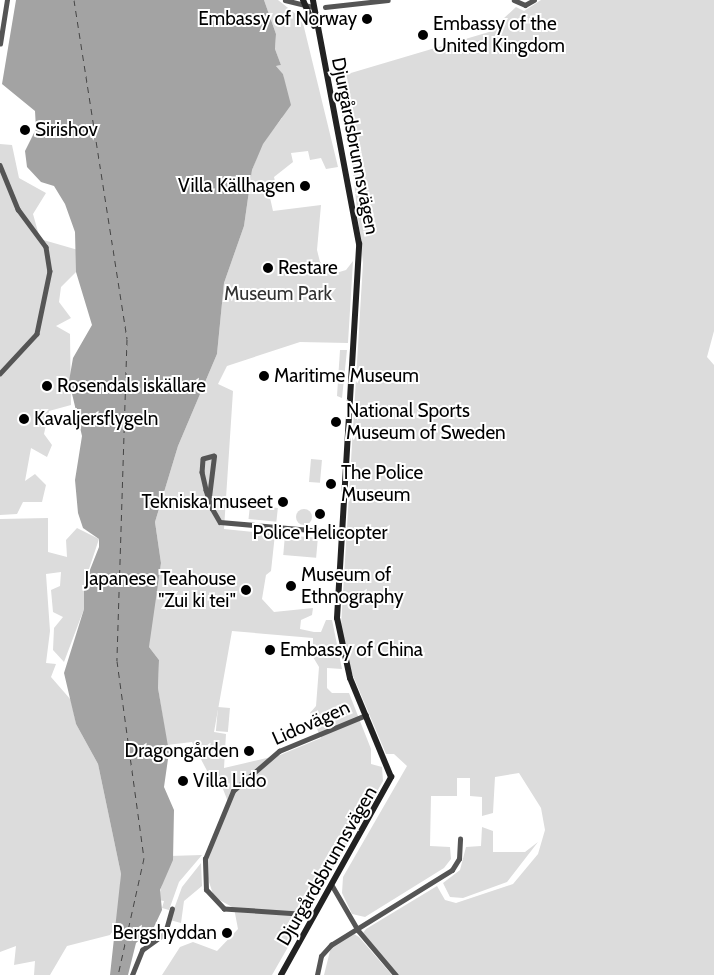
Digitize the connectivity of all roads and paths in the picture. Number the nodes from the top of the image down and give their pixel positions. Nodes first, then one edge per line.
1 (7, 0) edge
2 (285, 0) edge
3 (388, 0) edge
4 (514, 0) edge
5 (534, 0) edge
6 (303, 3) edge
7 (313, 4) edge
8 (325, 7) dead end
9 (317, 34) junction
10 (0, 44) edge
11 (0, 165) edge
12 (0, 374) edge
13 (209, 497) junction
14 (322, 531) dead end
15 (366, 715) junction
16 (460, 840) dead end
17 (332, 886) junction
18 (172, 909) dead end
19 (313, 915) junction
20 (358, 930) junction
21 (132, 975) edge
22 (281, 975) edge
23 (317, 975) edge
24 (396, 975) edge

1 - 10 street
2 - 6 street
3 - 8 street
4 - 5 street
6 - 7 street
6 - 9 street
7 - 9 street
9 - 15 street, Djurgårdsbrunnsvägen
11 - 12 street
13 - 13 street
13 - 14 street
15 - 17 street, Djurgårdsbrunnsvägen
15 - 19 street, Lidovägen
16 - 20 street
17 - 19 street, Djurgårdsbrunnsvägen
17 - 20 street
18 - 21 street
19 - 22 street, Djurgårdsbrunnsvägen
20 - 23 street
20 - 24 street

